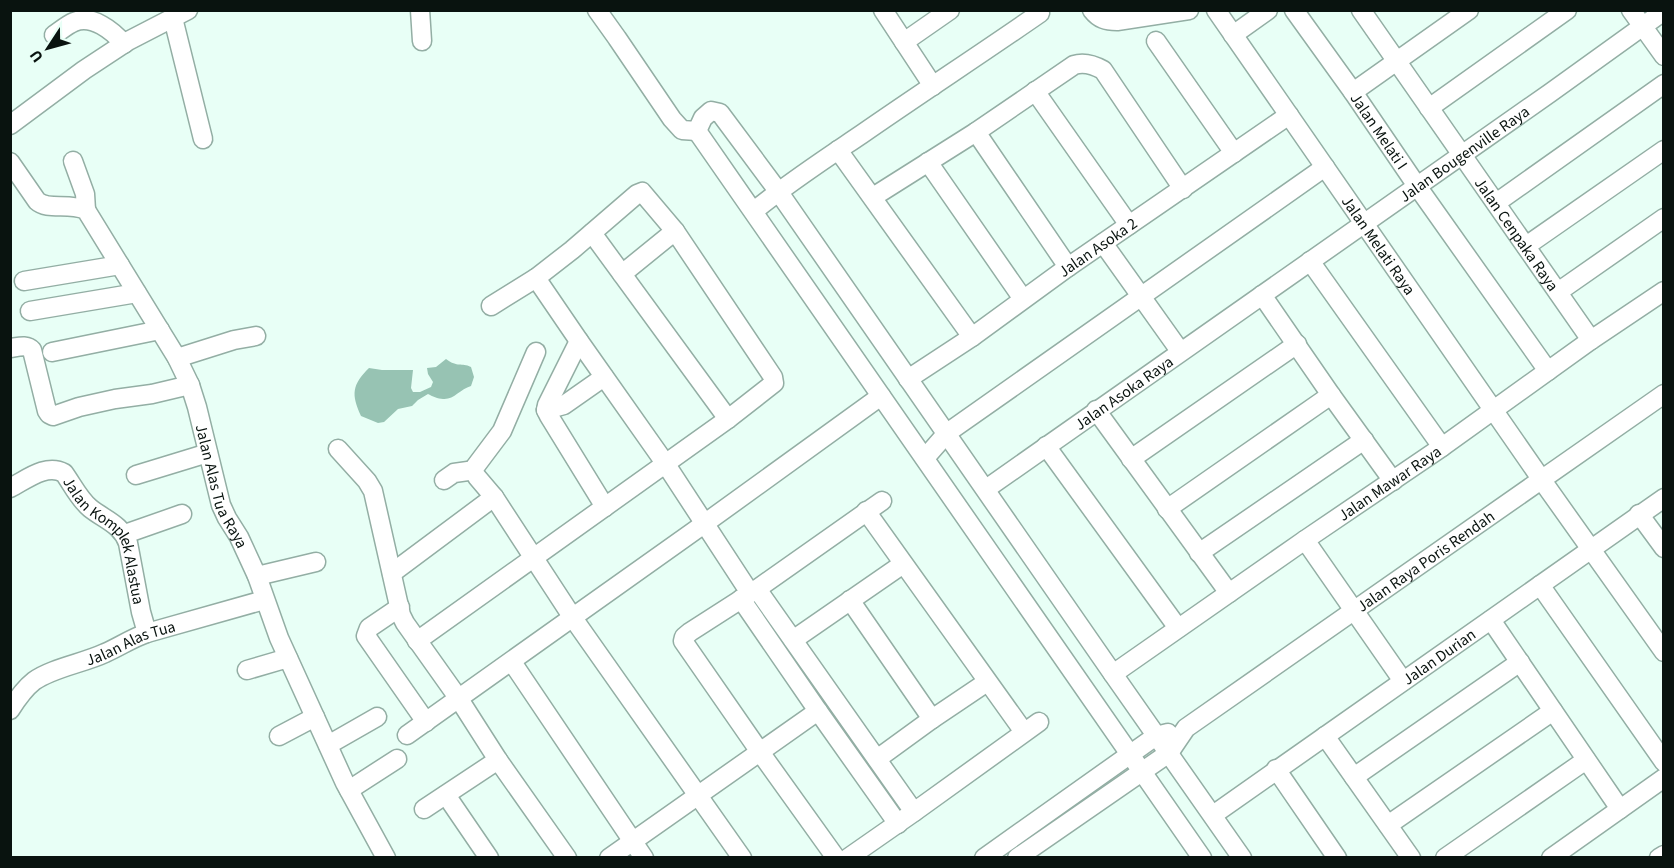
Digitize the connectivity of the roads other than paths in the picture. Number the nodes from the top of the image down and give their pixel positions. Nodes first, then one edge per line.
1 (420, 10) edge
2 (597, 10) edge
3 (883, 10) edge
4 (950, 10) edge
5 (1092, 10) edge
6 (1189, 10) edge
7 (1216, 10) edge
8 (1268, 10) edge
9 (1294, 10) edge
10 (1469, 10) edge
11 (1567, 10) edge
12 (1631, 10) edge
13 (1664, 11) edge
14 (1365, 12) edge
15 (1040, 13) dead end
16 (180, 14) edge
17 (1642, 26) junction
18 (54, 35) dead end
19 (1233, 35) junction
20 (422, 41) dead end
21 (1155, 41) dead end
22 (904, 42) junction
23 (124, 44) junction
24 (1664, 56) edge
25 (1396, 61) junction
26 (1664, 84) edge
27 (933, 86) junction
28 (1035, 91) junction
29 (1353, 92) junction
30 (1429, 108) junction
31 (1288, 115) junction
32 (13, 119) edge
33 (697, 131) junction
34 (975, 132) junction
35 (203, 140) dead end
36 (838, 150) junction
37 (1664, 150) edge
38 (1234, 153) junction
39 (1461, 154) junction
40 (73, 161) dead end
41 (10, 162) edge
42 (928, 162) junction
43 (1325, 167) junction
44 (1417, 186) junction
45 (1183, 189) junction
46 (778, 191) junction
47 (873, 197) junction
48 (1496, 203) junction
49 (86, 210) junction
50 (754, 211) junction
51 (1664, 218) edge
52 (1364, 223) junction
53 (1128, 225) junction
54 (675, 231) junction
55 (592, 233) junction
56 (1103, 243) junction
57 (1526, 246) junction
58 (1310, 261) junction
59 (120, 265) junction
60 (1068, 267) junction
61 (622, 274) junction
62 (536, 278) junction
63 (24, 281) dead end
64 (1664, 291) edge
65 (1558, 292) junction
66 (137, 293) junction
67 (1262, 295) junction
68 (1142, 297) junction
69 (1023, 299) junction
70 (491, 306) dead end
71 (30, 311) dead end
72 (160, 330) junction
73 (256, 336) dead end
74 (972, 337) junction
75 (1591, 340) junction
76 (579, 341) junction
77 (1297, 344) junction
78 (10, 348) edge
79 (1180, 351) junction
80 (52, 352) dead end
81 (536, 352) dead end
82 (177, 358) junction
83 (1548, 371) junction
84 (604, 376) junction
85 (908, 379) junction
86 (190, 385) junction
87 (1664, 394) edge
88 (1331, 395) junction
89 (881, 396) junction
90 (546, 410) junction
91 (1096, 410) junction
92 (1493, 410) junction
93 (728, 419) junction
94 (947, 434) junction
95 (1364, 440) junction
96 (1046, 446) junction
97 (1442, 447) junction
98 (338, 449) dead end
99 (208, 453) junction
100 (925, 458) junction
101 (1131, 459) junction
102 (665, 463) junction
103 (473, 472) junction
104 (136, 475) dead end
105 (444, 480) dead end
106 (1393, 481) junction
107 (1544, 483) junction
108 (10, 488) edge
109 (986, 489) junction
110 (494, 497) junction
111 (1664, 498) edge
112 (882, 501) dead end
113 (605, 507) junction
114 (1167, 509) junction
115 (866, 511) junction
116 (182, 514) dead end
117 (1639, 514) junction
118 (704, 524) junction
119 (124, 534) junction
120 (1305, 540) junction
121 (1664, 548) edge
122 (1590, 549) junction
123 (1199, 553) junction
124 (534, 558) junction
125 (316, 562) dead end
126 (903, 564) junction
127 (392, 573) junction
128 (257, 576) junction
129 (1540, 585) junction
130 (1228, 593) junction
131 (749, 594) junction
132 (264, 600) junction
133 (850, 600) junction
134 (400, 607) junction
135 (1354, 609) junction
136 (573, 618) junction
137 (1491, 620) junction
138 (1178, 628) junction
139 (147, 633) junction
140 (793, 640) junction
141 (417, 641) junction
142 (1664, 652) edge
143 (288, 658) junction
144 (512, 662) junction
145 (1520, 662) junction
146 (247, 670) dead end
147 (1113, 674) junction
148 (1403, 681) junction
149 (987, 682) junction
150 (459, 699) junction
151 (10, 710) edge
152 (818, 711) junction
153 (1553, 711) junction
154 (315, 717) junction
155 (377, 717) dead end
156 (932, 719) junction
157 (426, 722) junction
158 (1039, 722) dead end
159 (1186, 728) junction
160 (1024, 732) junction
161 (407, 735) dead end
162 (279, 736) dead end
163 (1156, 736) junction
164 (1325, 736) junction
165 (328, 745) junction
166 (760, 752) junction
167 (1169, 753) junction
168 (1130, 755) junction
169 (397, 759) dead end
170 (877, 759) junction
171 (498, 760) junction
172 (1586, 760) junction
173 (1664, 762) edge
174 (1276, 770) junction
175 (1141, 772) junction
176 (1354, 777) junction
177 (1664, 778) edge
178 (349, 790) junction
179 (446, 795) junction
180 (698, 796) junction
181 (1620, 809) junction
182 (424, 810) dead end
183 (914, 812) junction
184 (1212, 815) junction
185 (898, 824) junction
186 (1389, 825) junction
187 (633, 841) junction
188 (380, 855) edge
189 (1664, 855) edge
190 (489, 858) edge
191 (567, 858) edge
192 (609, 858) edge
193 (644, 858) edge
194 (742, 858) edge
195 (836, 858) edge
196 (848, 858) edge
197 (984, 858) edge
198 (1017, 858) edge
199 (1202, 858) edge
200 (1242, 858) edge
201 (1337, 858) edge
202 (1411, 858) edge
203 (1445, 858) edge
204 (1551, 858) edge
205 (1659, 858) edge

1 - 20 street
2 - 33 street
3 - 22 street
4 - 22 street
5 - 6 street
7 - 19 street, Jalan Melati Raya
8 - 19 street
9 - 29 street, Jalan Melati I
10 - 25 street
11 - 30 street
12 - 17 street
13 - 17 street, Jalan Bougenville Raya
14 - 25 street, Jalan Cenpaka Raya
15 - 27 street
16 - 23 street
16 - 35 street
17 - 24 street
17 - 39 street, Jalan Bougenville Raya
18 - 23 street
19 - 31 street, Jalan Melati Raya
21 - 38 street
22 - 27 street
23 - 32 street
25 - 29 street
25 - 30 street, Jalan Cenpaka Raya
26 - 48 street
27 - 36 street
28 - 34 street
28 - 45 street
28 - 53 street
29 - 44 street, Jalan Melati I
30 - 39 street, Jalan Cenpaka Raya
31 - 38 street, Jalan Asoka 2
31 - 43 street, Jalan Melati Raya
33 - 46 street
33 - 50 street
34 - 42 street
34 - 60 street
36 - 46 street
36 - 47 street
37 - 57 street
38 - 45 street, Jalan Asoka 2
39 - 44 street, Jalan Bougenville Raya
39 - 48 street, Jalan Cenpaka Raya
40 - 49 street
41 - 49 street
42 - 47 street
42 - 69 street
43 - 52 street, Jalan Melati Raya
43 - 68 street
44 - 52 street, Jalan Bougenville Raya
44 - 83 street, Jalan Melati I
45 - 53 street, Jalan Asoka 2
46 - 50 street
46 - 85 street
47 - 74 street
48 - 57 street, Jalan Cenpaka Raya
49 - 59 street, Jalan Alas Tua Raya
50 - 89 street
51 - 65 street
52 - 58 street, Jalan Bougenville Raya
52 - 92 street, Jalan Melati Raya
53 - 56 street, Jalan Asoka 2
54 - 55 street
54 - 61 street
54 - 93 street
55 - 61 street
55 - 62 street
56 - 60 street, Jalan Asoka 2
56 - 68 street
57 - 65 street, Jalan Cenpaka Raya
58 - 67 street, Jalan Bougenville Raya
58 - 97 street
59 - 63 street
59 - 66 street, Jalan Alas Tua Raya
60 - 69 street, Jalan Asoka 2
61 - 93 street
62 - 70 street
62 - 76 street
64 - 75 street, Jalan Mawar Raya
65 - 75 street, Jalan Cenpaka Raya
66 - 71 street
66 - 72 street, Jalan Alas Tua Raya
67 - 77 street
67 - 79 street, Jalan Asoka Raya
68 - 79 street
68 - 94 street
69 - 74 street, Jalan Asoka 2
72 - 80 street
72 - 82 street, Jalan Alas Tua Raya
73 - 82 street
74 - 85 street, Jalan Asoka 2
75 - 83 street, Jalan Mawar Raya
76 - 84 street
76 - 90 street
77 - 88 street
77 - 101 street
78 - 86 street
79 - 91 street, Jalan Asoka Raya
81 - 103 street
82 - 86 street, Jalan Alas Tua Raya
83 - 92 street, Jalan Mawar Raya
84 - 90 street
84 - 102 street
85 - 94 street
86 - 99 street, Jalan Alas Tua Raya
87 - 107 street, Jalan Raya Poris Rendah
88 - 95 street
88 - 114 street
89 - 100 street
89 - 118 street
90 - 113 street
91 - 96 street, Jalan Asoka Raya
91 - 101 street
92 - 97 street, Jalan Mawar Raya
92 - 107 street, Jalan Melati Raya
93 - 102 street
94 - 100 street
94 - 109 street
95 - 106 street
95 - 123 street
96 - 109 street, Jalan Asoka Raya
96 - 138 street
97 - 106 street, Jalan Mawar Raya
98 - 127 street
99 - 104 street
99 - 128 street, Jalan Alas Tua Raya
100 - 168 street
101 - 114 street
102 - 113 street
102 - 118 street
103 - 105 street
103 - 110 street
106 - 120 street, Jalan Mawar Raya
107 - 122 street, Jalan Melati Raya
107 - 135 street, Jalan Raya Poris Rendah
108 - 119 street, Jalan Komplek Alastua
109 - 147 street
110 - 124 street
110 - 127 street
111 - 117 street, Jalan Durian
112 - 115 street
113 - 124 street
114 - 123 street
115 - 126 street
115 - 131 street
116 - 119 street
117 - 121 street
117 - 122 street, Jalan Durian
118 - 131 street
118 - 136 street
119 - 139 street, Jalan Komplek Alastua
120 - 130 street, Jalan Mawar Raya
120 - 135 street
122 - 129 street, Jalan Durian
122 - 142 street, Jalan Melati Raya
123 - 130 street
124 - 136 street
124 - 141 street
125 - 128 street
126 - 133 street
126 - 149 street
127 - 134 street
128 - 132 street, Jalan Alas Tua Raya
129 - 137 street, Jalan Durian
129 - 173 street
130 - 138 street, Jalan Mawar Raya
131 - 140 street
131 - 152 street
131 - 166 street
132 - 139 street, Jalan Alas Tua
132 - 143 street, Jalan Alas Tua Raya
133 - 140 street
133 - 156 street
134 - 141 street
134 - 157 street
135 - 148 street
135 - 159 street, Jalan Raya Poris Rendah
136 - 144 street
136 - 180 street
137 - 145 street
137 - 148 street, Jalan Durian
138 - 147 street, Jalan Mawar Raya
139 - 151 street, Jalan Alas Tua
140 - 170 street
141 - 150 street
143 - 146 street
143 - 154 street, Jalan Alas Tua Raya
144 - 150 street
144 - 187 street
145 - 153 street
145 - 176 street
147 - 163 street
148 - 164 street, Jalan Durian
149 - 156 street
149 - 160 street
150 - 157 street
150 - 171 street
152 - 166 street
152 - 185 street
153 - 172 street
153 - 186 street
154 - 162 street
154 - 165 street, Jalan Alas Tua Raya
155 - 165 street
156 - 170 street
157 - 161 street
158 - 160 street
159 - 163 street, Jalan Raya Poris Rendah
159 - 167 street, Jalan Raya Poris Rendah
160 - 183 street
163 - 167 street
163 - 168 street
164 - 174 street, Jalan Durian
164 - 176 street
165 - 178 street, Jalan Alas Tua Raya
166 - 180 street
166 - 195 street
167 - 175 street
167 - 184 street
168 - 175 street
168 - 197 street
169 - 178 street
170 - 183 street
171 - 179 street
171 - 191 street
172 - 181 street
172 - 203 street
174 - 184 street, Jalan Durian
174 - 201 street
175 - 198 street
175 - 199 street
176 - 186 street
177 - 181 street
178 - 188 street, Jalan Alas Tua Raya
179 - 182 street
179 - 190 street
180 - 187 street
180 - 194 street
181 - 204 street
183 - 185 street
184 - 200 street
185 - 196 street
186 - 202 street
187 - 192 street
187 - 193 street
189 - 205 street

